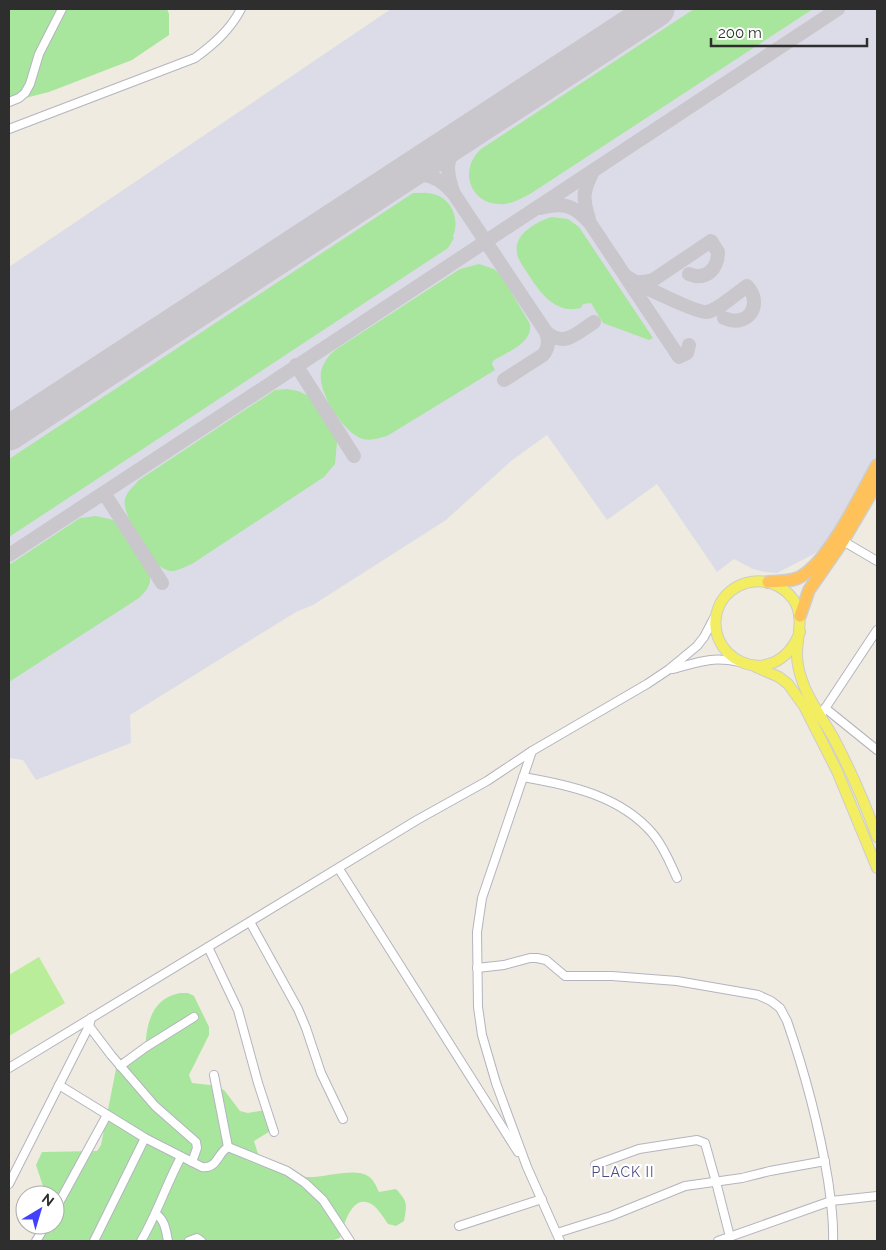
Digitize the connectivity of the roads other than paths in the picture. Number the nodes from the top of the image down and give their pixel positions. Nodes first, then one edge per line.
1 (62, 9) edge
2 (241, 9) edge
3 (9, 102) edge
4 (9, 129) edge
5 (877, 465) edge
6 (876, 488) edge
7 (843, 541) junction
8 (877, 561) edge
9 (768, 582) junction
10 (717, 611) junction
11 (800, 616) junction
12 (800, 632) junction
13 (877, 632) edge
14 (746, 663) junction
15 (668, 670) junction
16 (823, 712) junction
17 (877, 750) edge
18 (532, 751) junction
19 (523, 777) junction
20 (877, 838) edge
21 (877, 868) edge
22 (339, 869) junction
23 (677, 878) dead end
24 (250, 922) junction
25 (208, 947) junction
26 (476, 968) junction
27 (194, 1017) dead end
28 (90, 1022) junction
29 (120, 1066) junction
30 (9, 1068) edge
31 (214, 1075) dead end
32 (59, 1085) junction
33 (107, 1115) junction
34 (343, 1119) dead end
35 (274, 1132) dead end
36 (146, 1138) junction
37 (228, 1147) junction
38 (181, 1157) junction
39 (825, 1161) junction
40 (192, 1162) junction
41 (595, 1165) dead end
42 (527, 1167) junction
43 (716, 1182) junction
44 (9, 1184) edge
45 (65, 1192) edge
46 (877, 1196) edge
47 (542, 1199) junction
48 (831, 1201) junction
49 (156, 1214) junction
50 (459, 1226) dead end
51 (557, 1233) junction
52 (730, 1237) junction
53 (94, 1241) edge
54 (141, 1241) edge
55 (168, 1241) edge
56 (189, 1241) edge
57 (201, 1241) edge
58 (350, 1241) edge
59 (560, 1241) edge
60 (718, 1241) edge
61 (833, 1241) edge

1 - 3 street
2 - 4 street
5 - 9 highway
6 - 7 highway
7 - 8 street
7 - 11 highway
9 - 10 main road
9 - 11 main road
10 - 14 main road
10 - 15 street
11 - 12 main road
12 - 14 main road
12 - 16 main road
13 - 16 street
14 - 15 street
14 - 21 main road
15 - 18 street
16 - 17 street
16 - 20 main road
18 - 19 street
18 - 22 street
19 - 23 street
19 - 26 street
22 - 24 street
22 - 42 street
24 - 25 street
24 - 34 street
25 - 28 street
25 - 35 street
26 - 39 street
26 - 42 street
27 - 29 street
28 - 29 street
28 - 30 street
28 - 32 street
29 - 40 street
31 - 37 street
32 - 33 street
32 - 44 street
33 - 36 street
33 - 45 street
36 - 38 street
36 - 53 street
37 - 40 street
37 - 58 street
38 - 40 street
38 - 49 street
39 - 43 street
39 - 48 street
41 - 43 street
42 - 47 street
43 - 51 street
43 - 52 street
46 - 48 street
47 - 50 street
47 - 51 street
48 - 52 street
48 - 61 street
49 - 54 street
49 - 55 street
51 - 59 street
52 - 60 street
56 - 57 street

